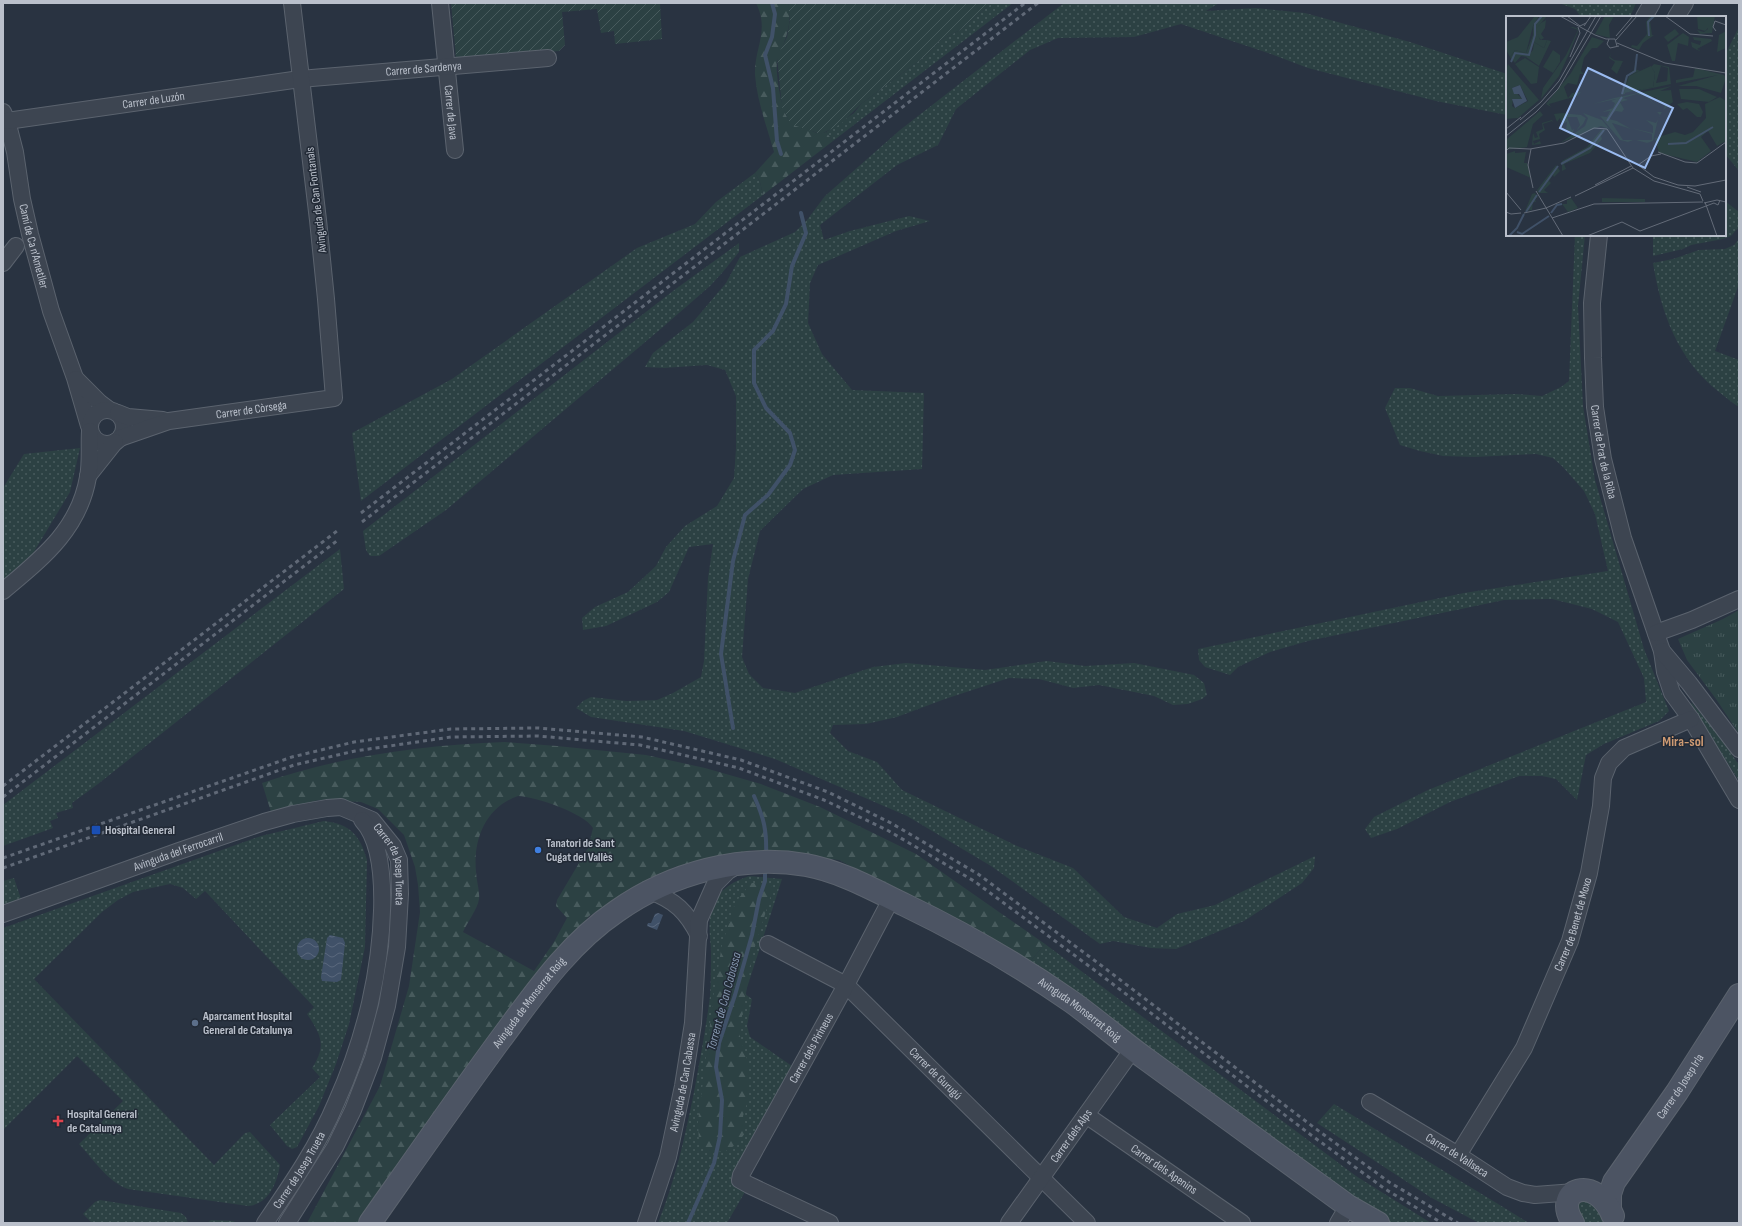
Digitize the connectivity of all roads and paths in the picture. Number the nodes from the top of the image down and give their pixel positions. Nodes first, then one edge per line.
1 (292, 3) edge
2 (440, 3) edge
3 (1652, 3) edge
4 (1685, 3) edge
5 (1645, 16) edge
6 (1677, 16) edge
7 (548, 58) dead end
8 (447, 67) junction
9 (300, 79) junction
10 (5, 117) edge
11 (455, 150) dead end
12 (1598, 238) edge
13 (16, 246) dead end
14 (3, 263) edge
15 (75, 378) junction
16 (334, 398) joint
17 (113, 411) junction
18 (169, 421) junction
19 (90, 428) junction
20 (118, 440) junction
21 (88, 476) junction
22 (3, 591) edge
23 (1739, 599) edge
24 (1656, 634) junction
25 (1662, 651) junction
26 (1691, 719) junction
27 (1739, 749) edge
28 (1739, 800) edge
29 (357, 815) junction
30 (745, 863) junction
31 (649, 891) junction
32 (887, 907) dead end
33 (3, 914) edge
34 (699, 936) junction
35 (768, 944) dead end
36 (846, 985) junction
37 (1739, 995) edge
38 (1733, 1018) edge
39 (1133, 1049) junction
40 (1370, 1102) dead end
41 (1086, 1115) junction
42 (1458, 1155) junction
43 (1618, 1176) junction
44 (1041, 1178) junction
45 (1574, 1208) edge
46 (1343, 1215) edge
47 (1612, 1216) edge
48 (265, 1223) edge
49 (287, 1223) edge
50 (370, 1223) edge
51 (646, 1223) edge
52 (830, 1223) edge
53 (1009, 1223) edge
54 (1087, 1223) edge
55 (1242, 1223) edge
56 (1378, 1223) edge

1 - 9 street, Avinguda de Can Fontanals
2 - 8 street, Carrer de Java
3 - 5 street
4 - 6 street
7 - 8 street, Carrer de Sardenya
8 - 9 street, Carrer de Sardenya
8 - 11 street, Carrer de Java
9 - 10 street, Carrer de Luzón
9 - 16 street, Avinguda de Can Fontanals
10 - 15 street, Camí de Ca n'Ametller
12 - 24 street, Carrer de Prat de la Riba
13 - 14 street
15 - 17 street, Camí de Ca n'Ametller
15 - 19 street, Camí de Ca n'Ametller
16 - 18 street, Carrer de Còrsega
17 - 18 street, Carrer de Còrsega
17 - 19 street
17 - 20 street
18 - 20 street, Carrer de Còrsega
19 - 20 street
19 - 21 street, Camí de Ca n'Ametller
20 - 21 street, Camí de Ca n'Ametller
21 - 22 street, Camí de Ca n'Ametller
23 - 24 street
24 - 25 street, Carrer de Prat de la Riba
25 - 26 street, Carrer de Prat de la Riba
25 - 27 street, Carrer de Prat de la Riba
26 - 28 street, Carrer de Prat de la Riba
26 - 42 street, Carrer de Benet de Moxo
29 - 33 street, Avinguda del Ferrocarril
29 - 48 street, Carrer de Josep Trueta
29 - 49 street, Carrer de Josep Trueta
30 - 31 street, Avinguda de Monserrat Roig
30 - 34 street, Avinguda de Can Cabassa
30 - 39 street, Avinguda Monserrat Roig
31 - 34 street
31 - 50 street, Avinguda de Monserrat Roig
32 - 36 street, Carrer dels Pirineus
34 - 51 street, Avinguda de Can Cabassa
35 - 36 street, Carrer de Gurugú
36 - 44 street, Carrer de Gurugú
36 - 52 street, Carrer dels Pirineus
37 - 38 street, Carrer de Josep Irla
38 - 43 street, Carrer de Josep Irla
39 - 41 street, Carrer dels Alps
39 - 46 street, Avinguda Monserrat Roig
40 - 42 street, Carrer de Vallseca
41 - 44 street, Carrer dels Alps
41 - 55 street, Carrer dels Apenins
42 - 45 street, Carrer de Vallseca
43 - 45 street
43 - 47 street
44 - 53 street, Carrer dels Alps
44 - 54 street, Carrer de Gurugú
45 - 47 street
46 - 56 street, Avinguda Monserrat Roig

